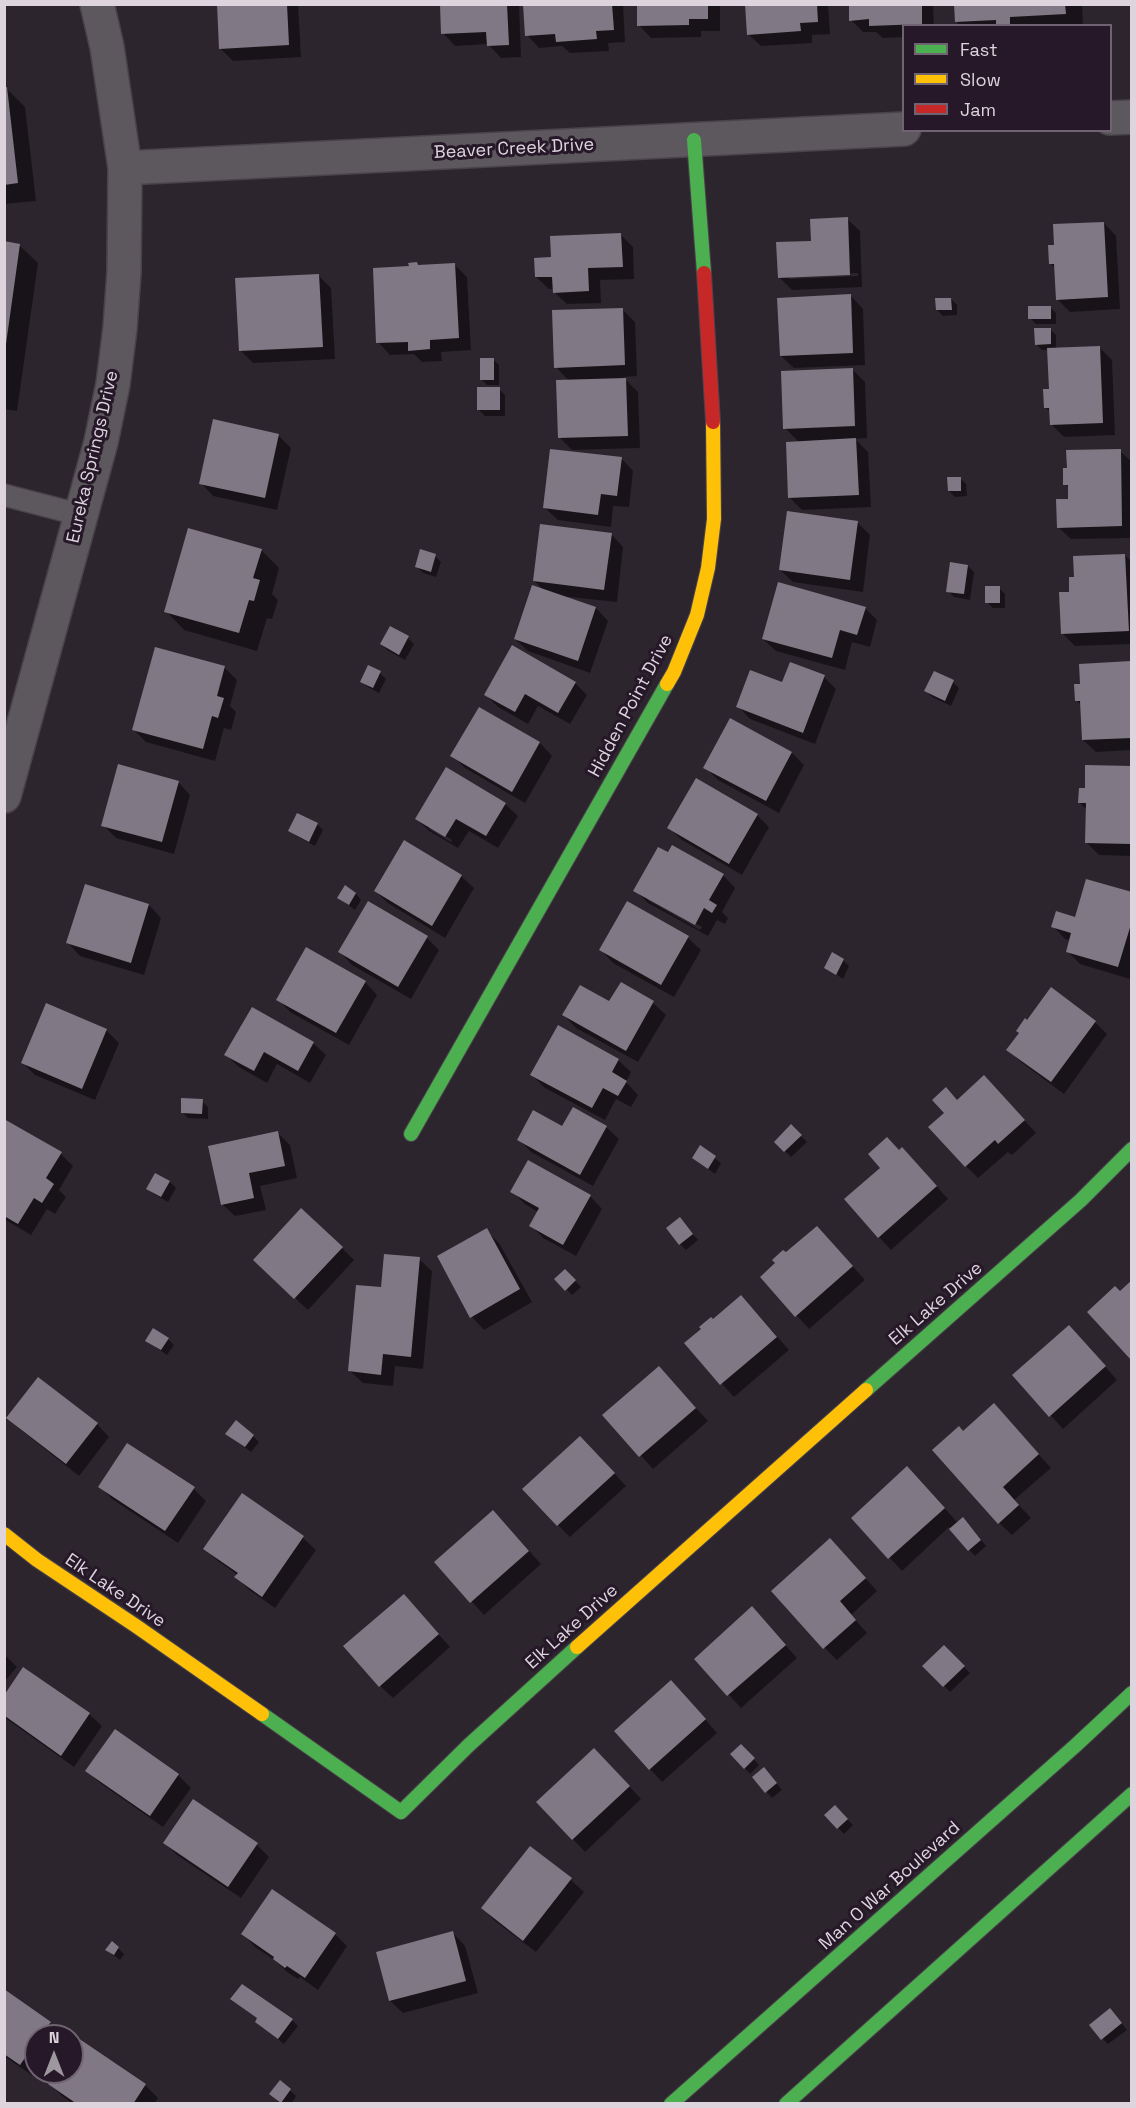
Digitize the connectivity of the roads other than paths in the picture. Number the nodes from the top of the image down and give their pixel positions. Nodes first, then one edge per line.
1 (97, 4) edge
2 (1131, 117) edge
3 (1112, 118) edge
4 (902, 129) edge
5 (694, 140) junction
6 (125, 168) junction
7 (4, 495) edge
8 (81, 515) junction
9 (4, 796) edge
10 (411, 1134) dead end
11 (1131, 1149) edge
12 (4, 1534) edge
13 (1131, 1693) edge
14 (1131, 1794) edge
15 (671, 2103) edge
16 (786, 2103) edge

1 - 6 street, Eureka Springs Drive
2 - 3 street
4 - 5 street, Beaver Creek Drive
5 - 6 street, Beaver Creek Drive
5 - 10 street, Hidden Point Drive
6 - 8 street, Eureka Springs Drive
7 - 8 lane
8 - 9 street, Eureka Springs Drive
11 - 12 street, Elk Lake Drive
13 - 15 street, Man O War Boulevard
14 - 16 street

